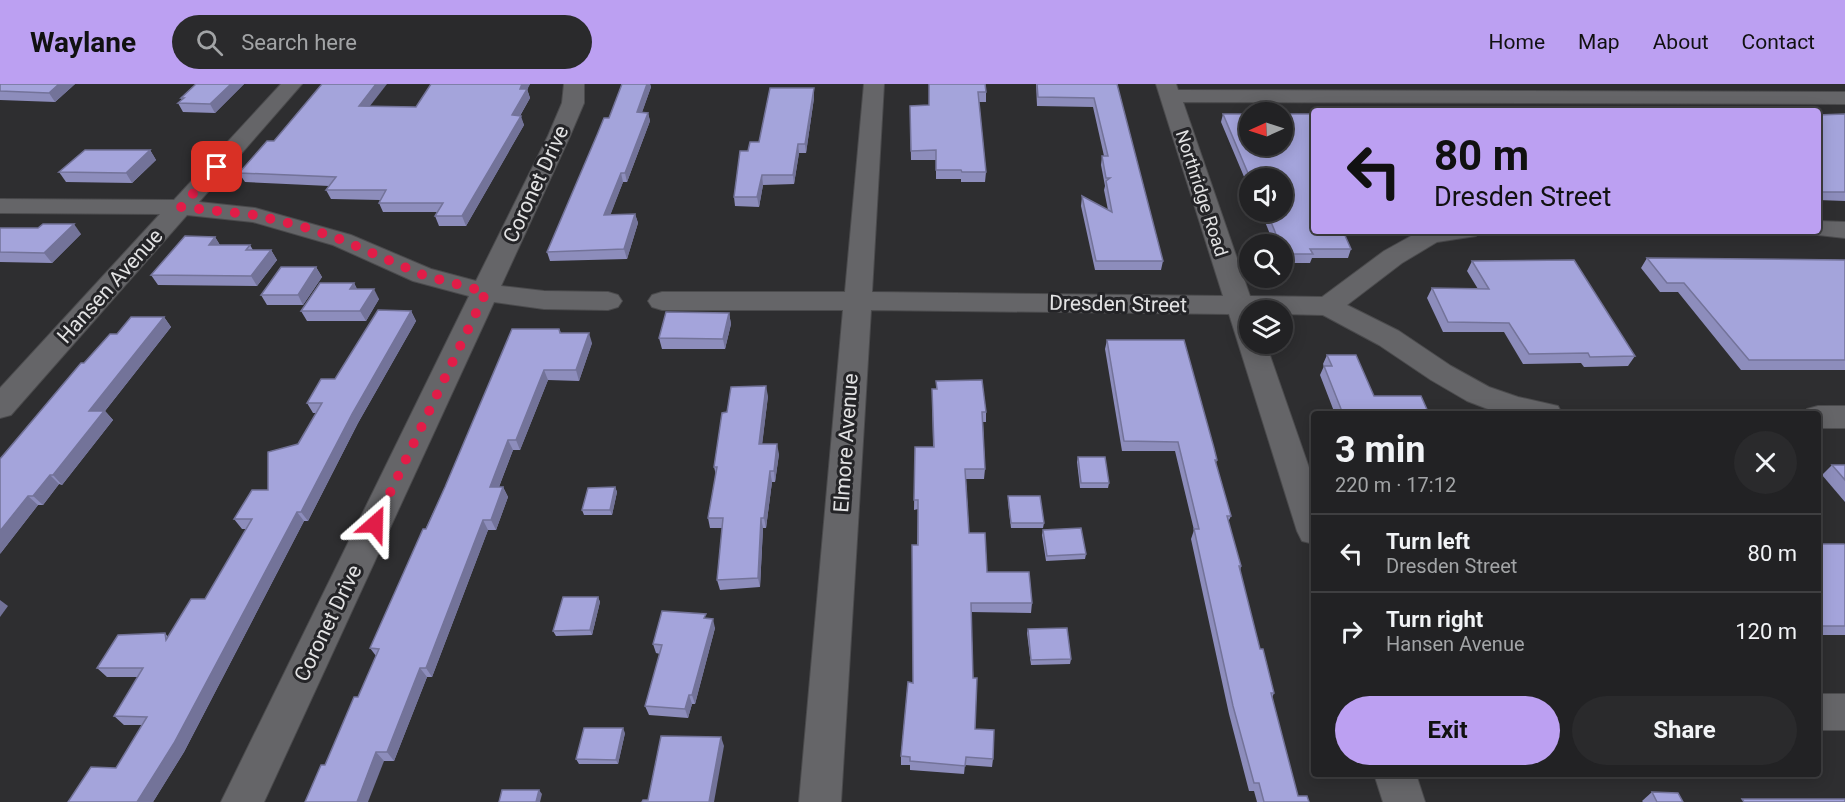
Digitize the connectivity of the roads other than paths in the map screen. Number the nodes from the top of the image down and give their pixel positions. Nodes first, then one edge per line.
1 (292, 84) edge
2 (574, 84) edge
3 (874, 84) edge
4 (1168, 90) edge
5 (1845, 98) edge
6 (0, 206) edge
7 (181, 207) junction
8 (1821, 230) edge
9 (1845, 230) edge
10 (1440, 234) edge
11 (486, 292) junction
12 (857, 300) junction
13 (662, 301) dead end
14 (608, 302) dead end
15 (1239, 305) joint
16 (1293, 306) edge
17 (1328, 306) junction
18 (1255, 354) edge
19 (0, 407) edge
20 (1532, 411) edge
21 (1821, 417) edge
22 (1845, 417) edge
23 (1311, 522) edge
24 (1821, 712) edge
25 (1845, 712) edge
26 (1396, 777) edge
27 (242, 802) edge
28 (820, 802) edge
29 (1404, 802) edge

1 - 7 street, Hansen Avenue
2 - 11 street, Coronet Drive
3 - 12 street, Elmore Avenue
4 - 5 street
4 - 15 street, Northridge Road
6 - 7 street
7 - 11 street
7 - 19 street, Hansen Avenue
8 - 9 street
10 - 17 street
11 - 14 street
11 - 27 street, Coronet Drive
12 - 13 street, Dresden Street
12 - 15 street, Dresden Street
12 - 28 street, Elmore Avenue
16 - 17 street, Dresden Street
17 - 20 street, Dresden Street
18 - 23 street
21 - 22 street
24 - 25 street
26 - 29 street

